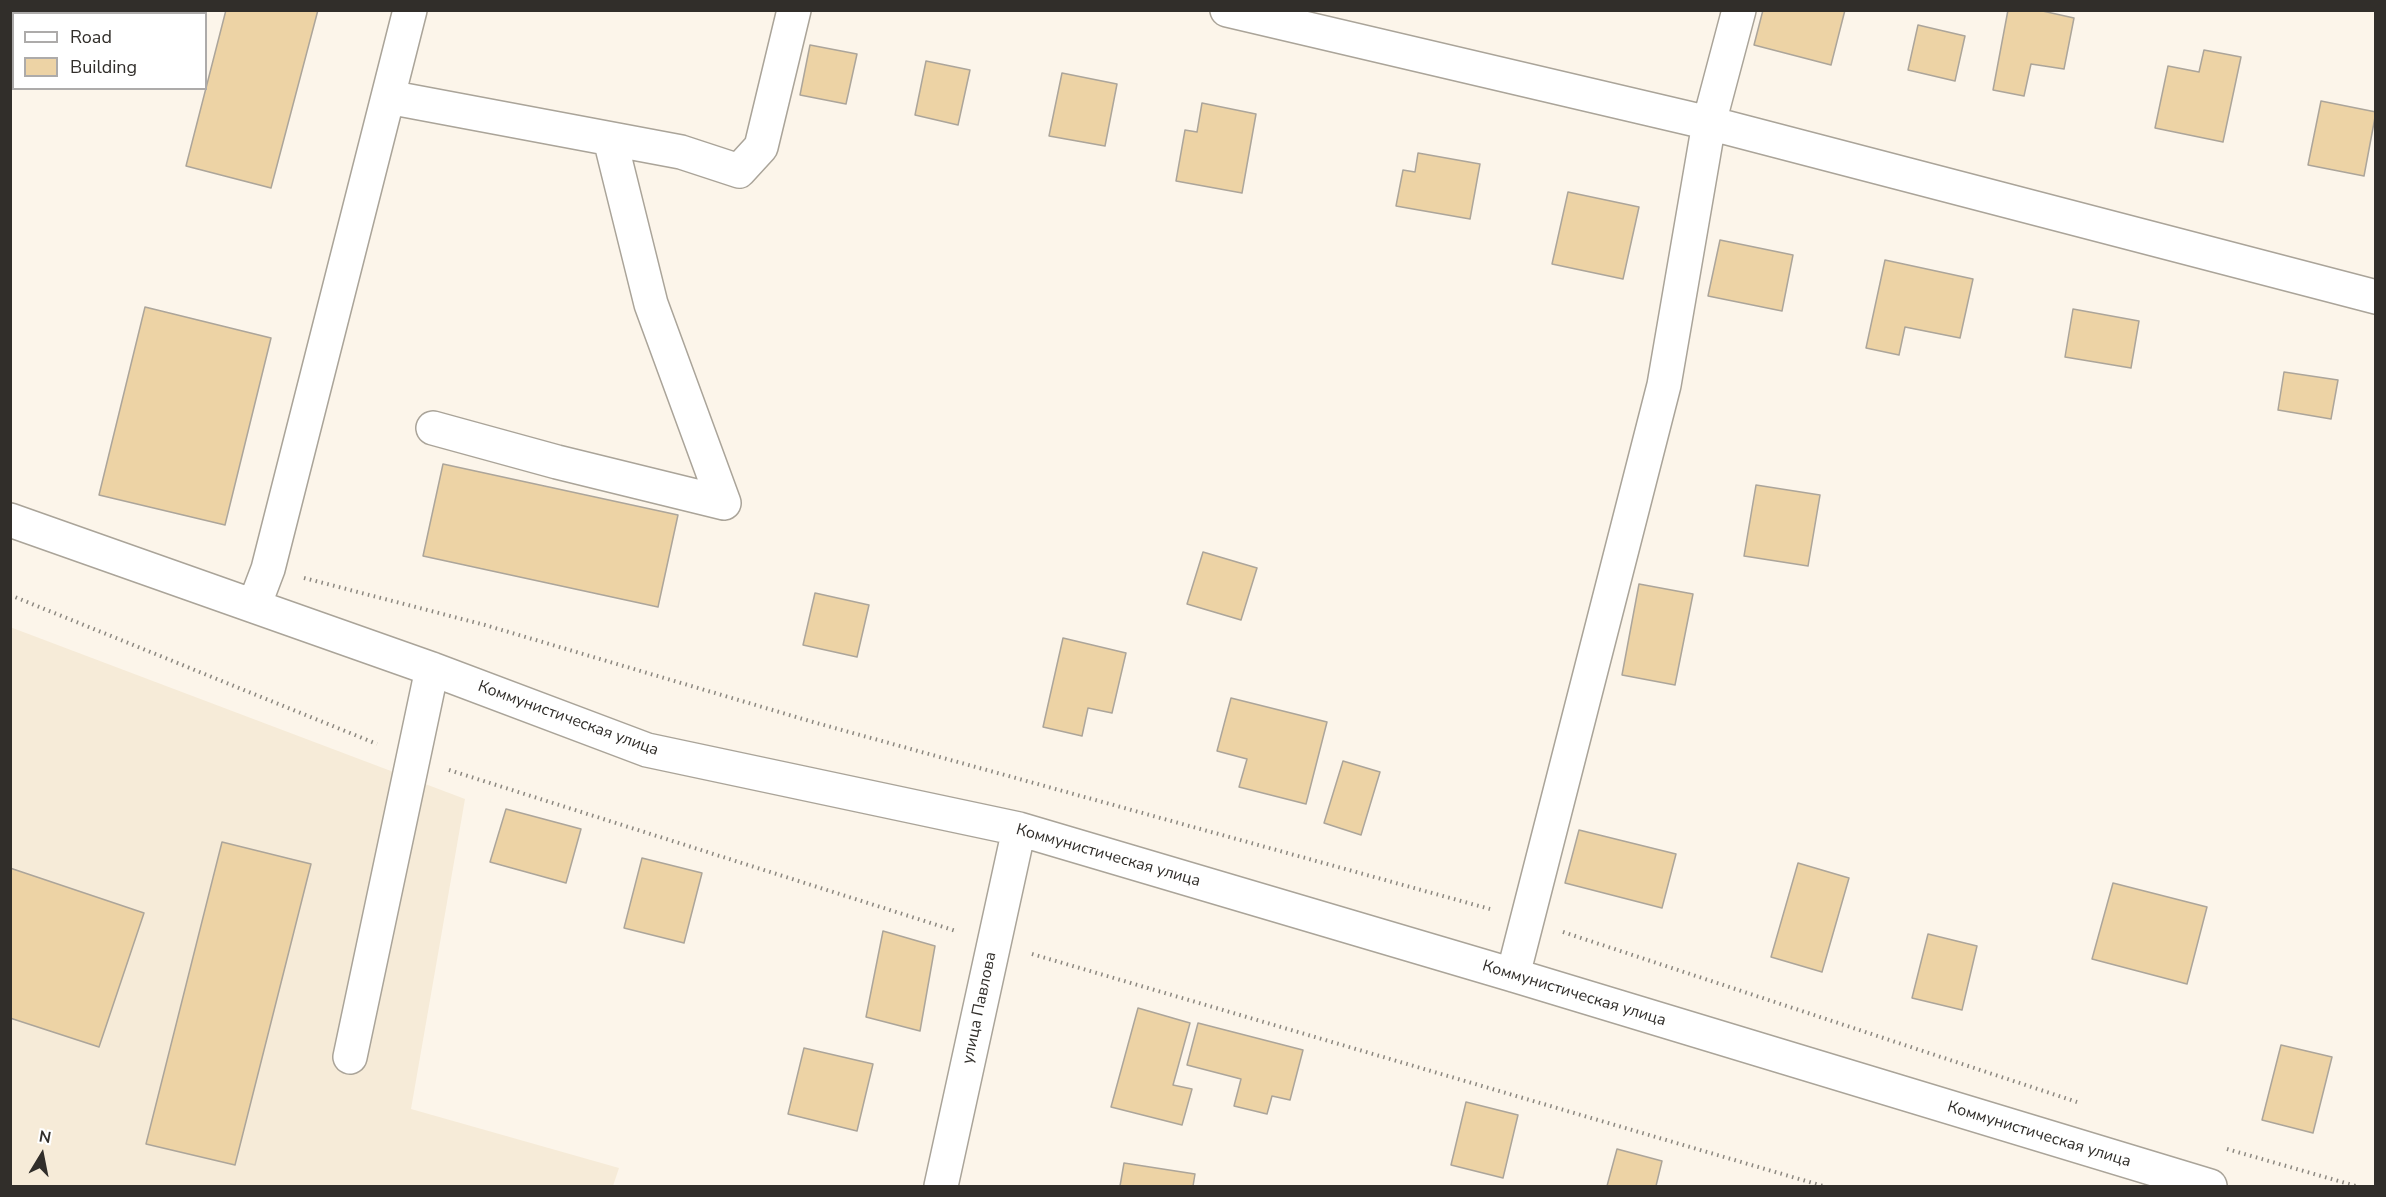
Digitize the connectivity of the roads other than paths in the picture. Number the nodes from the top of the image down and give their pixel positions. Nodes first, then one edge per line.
1 (410, 10) edge
2 (794, 10) edge
3 (1227, 10) edge
4 (1739, 10) edge
5 (388, 97) junction
6 (1709, 123) junction
7 (610, 139) junction
8 (2376, 297) edge
9 (433, 428) dead end
10 (10, 520) edge
11 (254, 606) junction
12 (432, 669) junction
13 (1019, 829) junction
14 (1513, 975) junction
15 (350, 1057) dead end
16 (941, 1186) edge
17 (2210, 1186) edge

1 - 5 street
2 - 7 street
3 - 6 street
4 - 6 street
5 - 7 street
5 - 11 street
6 - 8 street
6 - 14 street
7 - 9 street
10 - 11 street, Коммунистическая улица
11 - 12 street, Коммунистическая улица
12 - 13 street, Коммунистическая улица
12 - 15 street
13 - 14 street, Коммунистическая улица
13 - 16 street, улица Павлова
14 - 17 street, Коммунистическая улица

